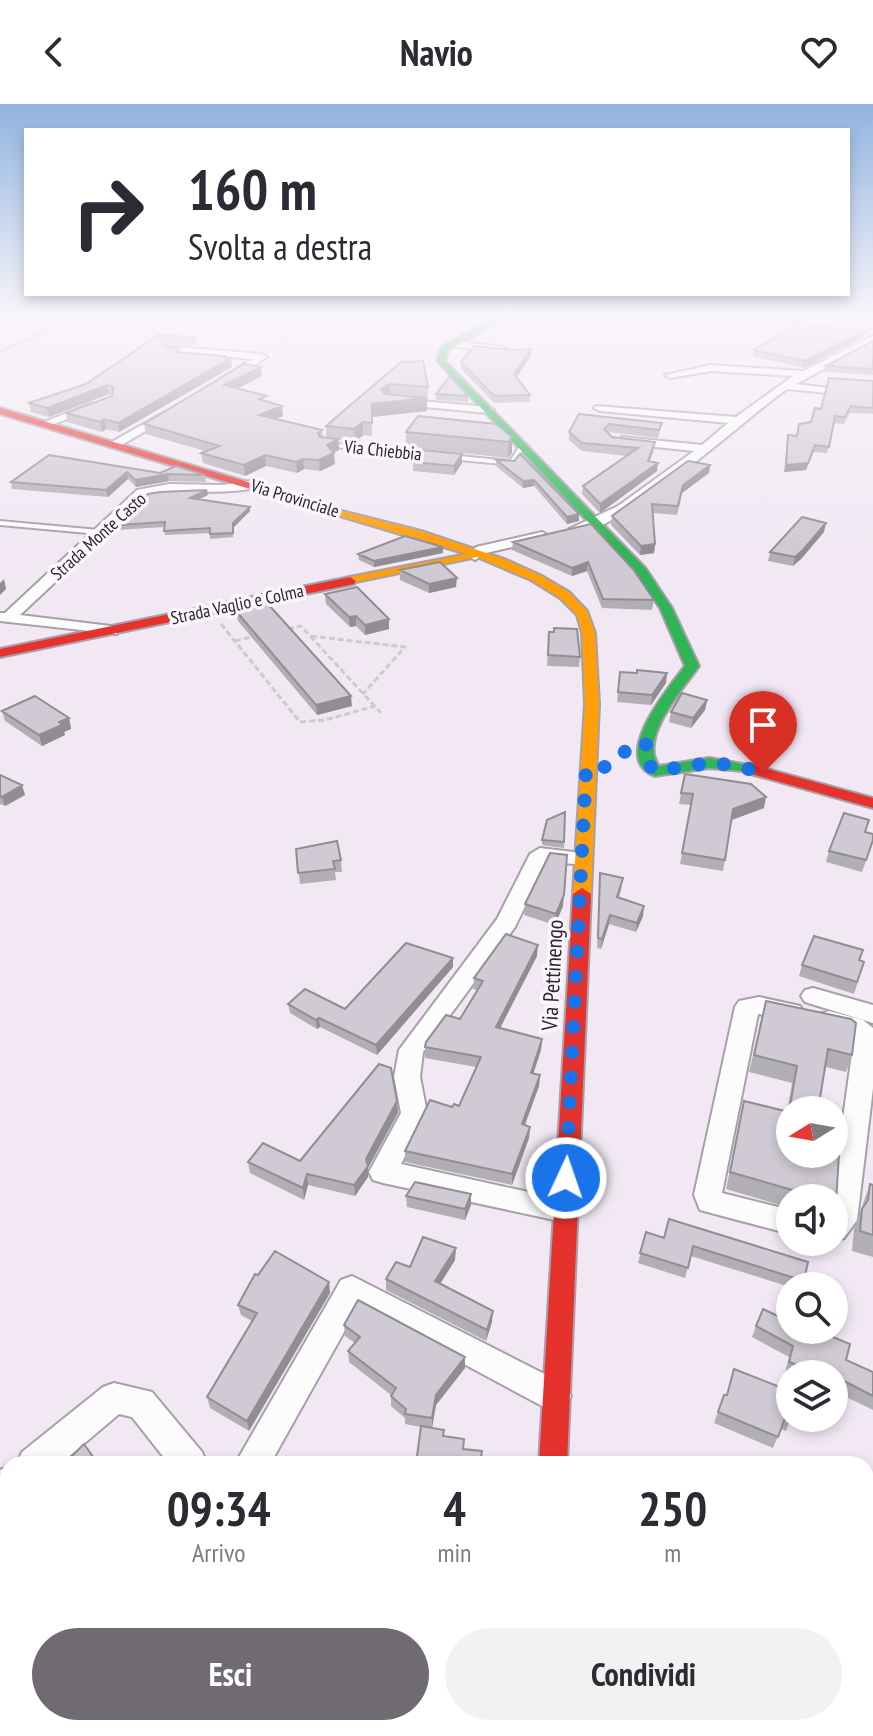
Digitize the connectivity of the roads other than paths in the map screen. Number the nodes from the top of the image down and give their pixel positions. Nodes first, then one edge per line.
1 (474, 395) edge
2 (774, 395) edge
3 (108, 400) edge
4 (390, 402) edge
5 (600, 408) dead end
6 (177, 409) edge
7 (488, 410) junction
8 (0, 411) edge
9 (739, 421) junction
10 (45, 424) junction
11 (612, 438) edge
12 (114, 444) junction
13 (325, 444) edge
14 (523, 445) junction
15 (704, 449) junction
16 (250, 485) junction
17 (0, 523) edge
18 (598, 524) junction
19 (569, 530) edge
20 (99, 532) junction
21 (554, 534) edge
22 (475, 556) junction
23 (4, 618) edge
24 (111, 631) junction
25 (0, 653) edge
26 (873, 803) edge
27 (582, 859) junction
28 (813, 996) dead end
29 (873, 1014) edge
30 (857, 1126) edge
31 (848, 1186) edge
32 (564, 1210) junction
33 (776, 1218) edge
34 (555, 1396) junction
35 (44, 1456) edge
36 (184, 1456) edge
37 (257, 1456) edge
38 (553, 1456) edge

1 - 7 street
2 - 9 street
3 - 10 street
4 - 7 street
5 - 9 street
6 - 12 street
7 - 14 street
8 - 10 street, Via Provinciale
9 - 15 street
10 - 12 street, Via Provinciale
11 - 15 street
12 - 16 street, Via Provinciale
13 - 14 lane, Via Chiebbia
14 - 18 street
15 - 18 street
16 - 20 street, Strada Monte Casto
16 - 22 street, Via Provinciale
17 - 20 lane
18 - 19 street
18 - 26 street
20 - 23 street, Strada Monte Casto
21 - 22 street
22 - 24 street, Strada Vaglio e Colma
22 - 27 street, Via Pettinengo
23 - 24 street
24 - 25 street, Strada Vaglio e Colma
27 - 32 street, Via Pettinengo
27 - 32 street
28 - 29 street
30 - 31 street
30 - 33 street
32 - 34 street, Via Pettinengo
34 - 37 street
34 - 38 street, Via Pettinengo
35 - 36 street

